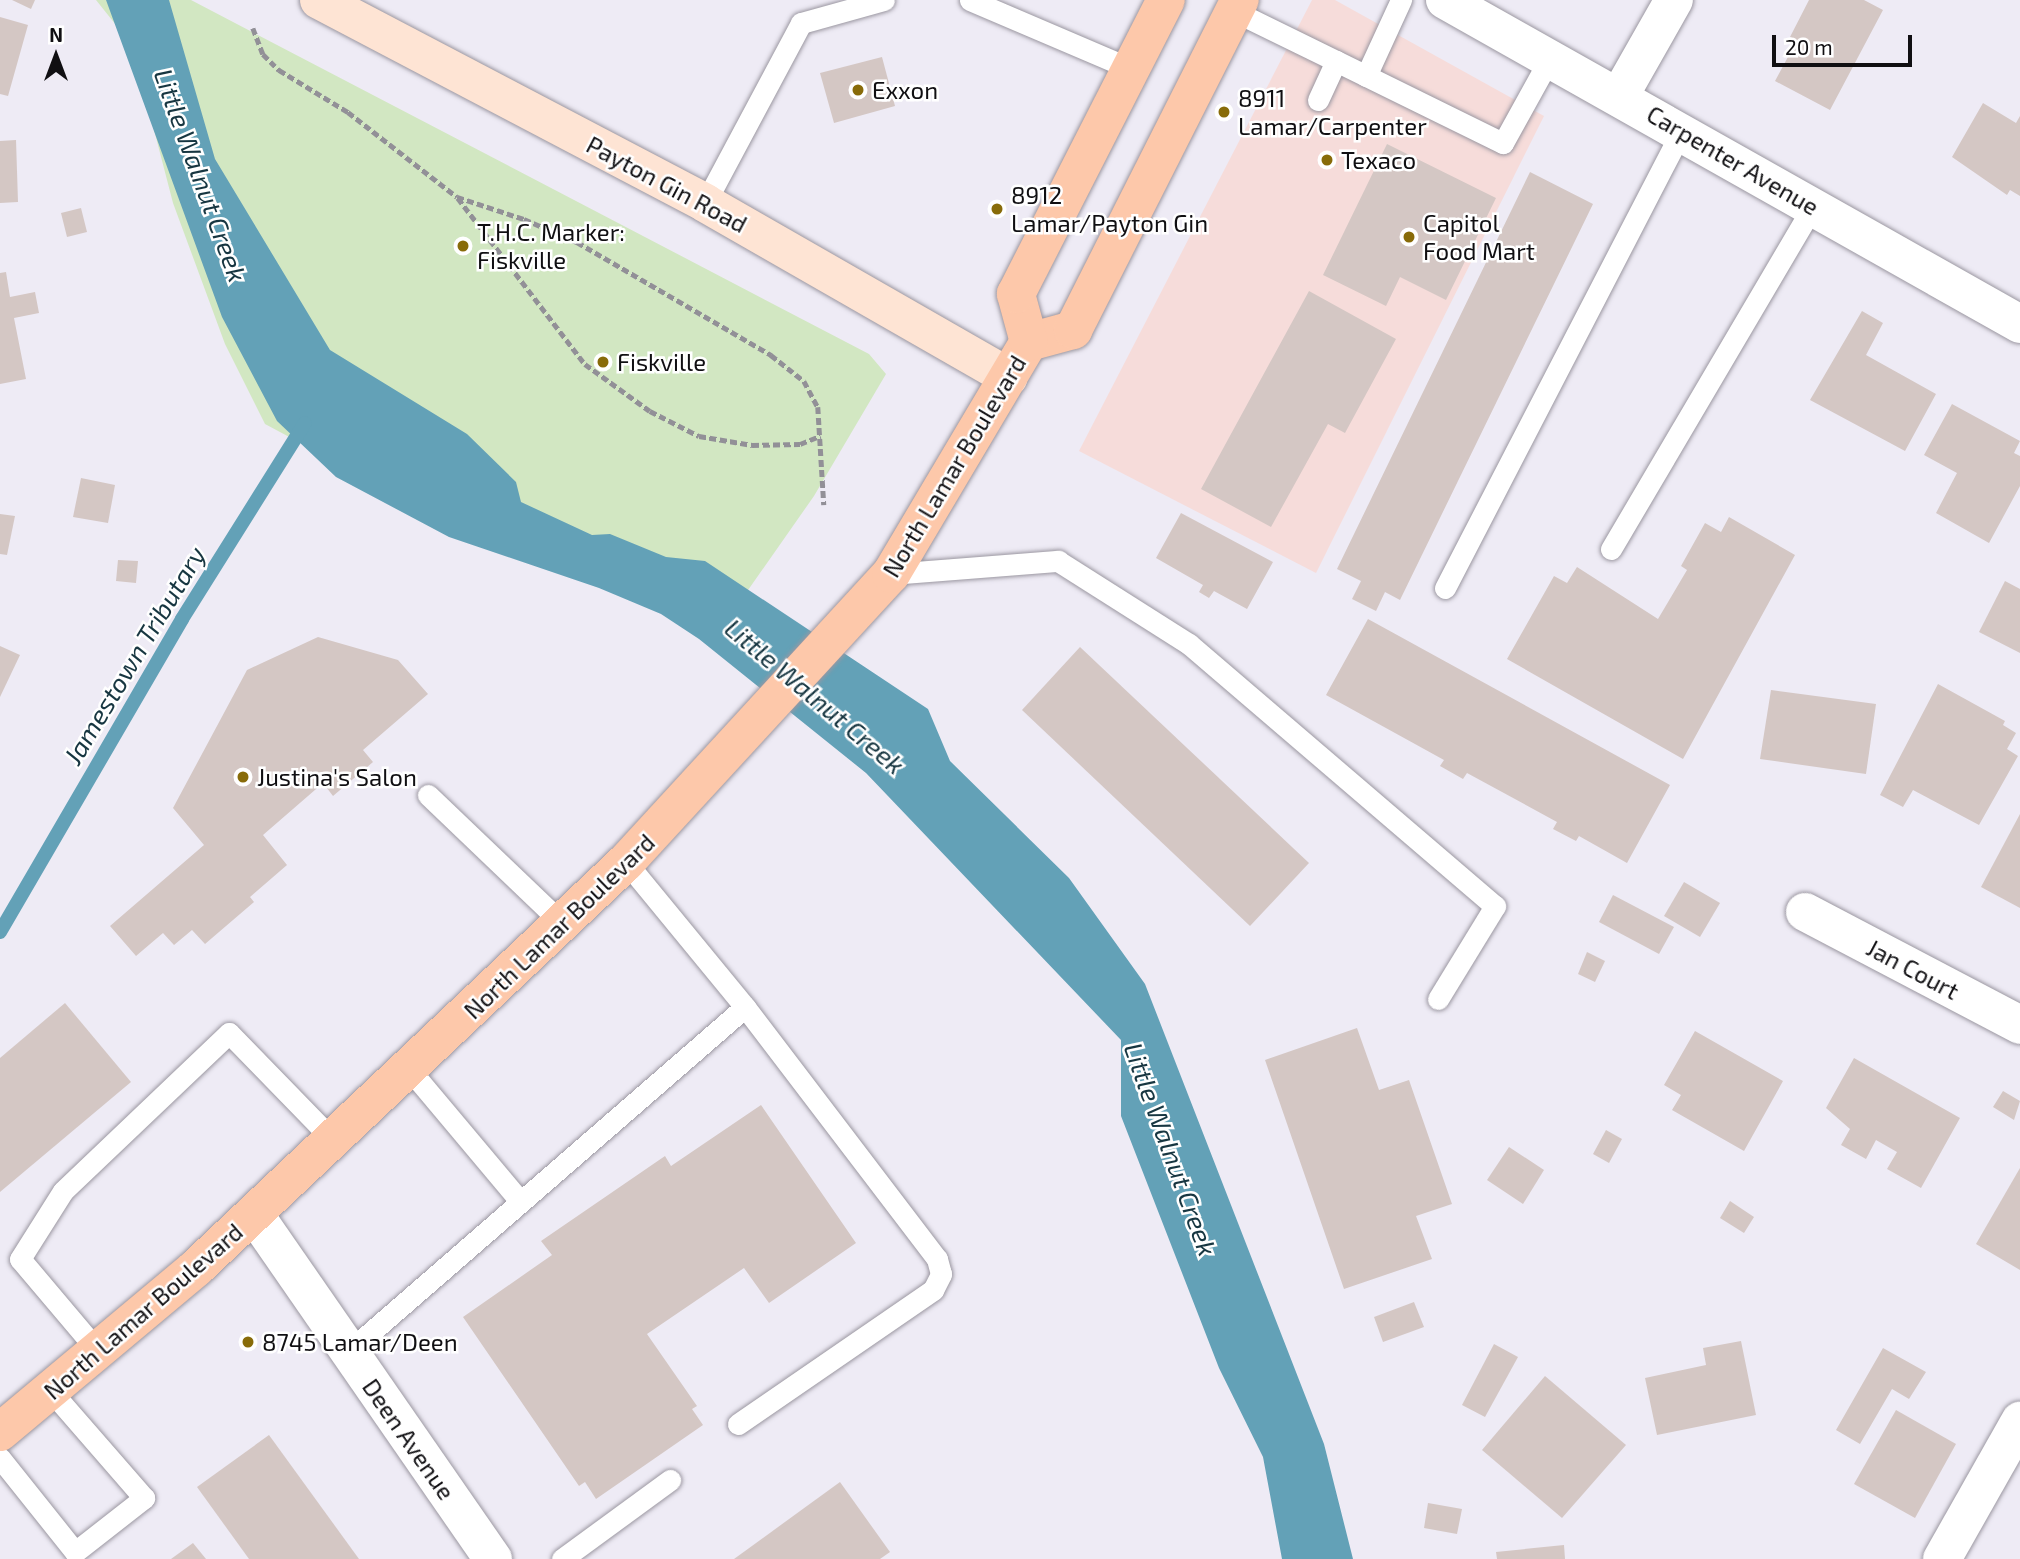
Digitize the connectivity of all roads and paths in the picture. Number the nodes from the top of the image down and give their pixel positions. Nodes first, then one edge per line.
1 (318, 0) edge
2 (884, 0) edge
3 (971, 0) edge
4 (1166, 0) edge
5 (1401, 0) edge
6 (1444, 0) edge
7 (1674, 0) edge
8 (1237, 6) edge
9 (253, 28) dead end
10 (1550, 58) junction
11 (1336, 61) junction
12 (1132, 69) junction
13 (1366, 76) junction
14 (1619, 95) junction
15 (1318, 100) dead end
16 (1682, 130) junction
17 (457, 197) junction
18 (705, 203) junction
19 (1813, 206) junction
20 (2020, 324) edge
21 (1029, 342) junction
22 (1010, 377) junction
23 (820, 436) junction
24 (824, 505) dead end
25 (1611, 549) dead end
26 (891, 574) junction
27 (1445, 588) dead end
28 (428, 795) dead end
29 (637, 851) junction
30 (1805, 912) dead end
31 (562, 923) junction
32 (1438, 999) dead end
33 (745, 1007) junction
34 (2020, 1025) edge
35 (410, 1070) junction
36 (334, 1141) junction
37 (520, 1200) junction
38 (254, 1214) junction
39 (97, 1350) junction
40 (348, 1352) junction
41 (51, 1390) junction
42 (2020, 1421) edge
43 (738, 1424) dead end
44 (0, 1432) edge
45 (0, 1458) edge
46 (670, 1480) dead end
47 (72, 1555) edge
48 (492, 1559) edge
49 (562, 1559) edge
50 (1942, 1559) edge

1 - 18 street, Payton Gin Road
2 - 18 lane
3 - 12 lane
4 - 12 main road, North Lamar Boulevard
5 - 13 lane
6 - 10 street, Carpenter Avenue
7 - 14 street
8 - 11 lane
8 - 21 main road, North Lamar Boulevard
9 - 17 path
10 - 13 lane
10 - 14 street, Carpenter Avenue
11 - 13 lane
11 - 15 lane
12 - 21 main road, North Lamar Boulevard
14 - 16 street, Carpenter Avenue
16 - 19 street, Carpenter Avenue
16 - 27 lane
17 - 23 path
17 - 23 path
18 - 22 street, Payton Gin Road
19 - 20 street, Carpenter Avenue
19 - 25 lane
21 - 22 main road, North Lamar Boulevard
22 - 26 main road, North Lamar Boulevard
23 - 24 path
26 - 29 main road, North Lamar Boulevard
26 - 32 lane
28 - 31 lane
29 - 31 main road, North Lamar Boulevard
29 - 33 lane
30 - 34 street, Jan Court
31 - 35 main road, North Lamar Boulevard
33 - 37 lane
33 - 43 lane
35 - 36 main road, North Lamar Boulevard
35 - 37 lane
36 - 38 main road, North Lamar Boulevard
36 - 39 lane
37 - 40 lane
38 - 39 main road, North Lamar Boulevard
38 - 40 street, Deen Avenue
39 - 41 main road, North Lamar Boulevard
40 - 48 street, Deen Avenue
41 - 44 main road, North Lamar Boulevard
41 - 47 lane
42 - 50 street
45 - 47 lane
46 - 49 lane

